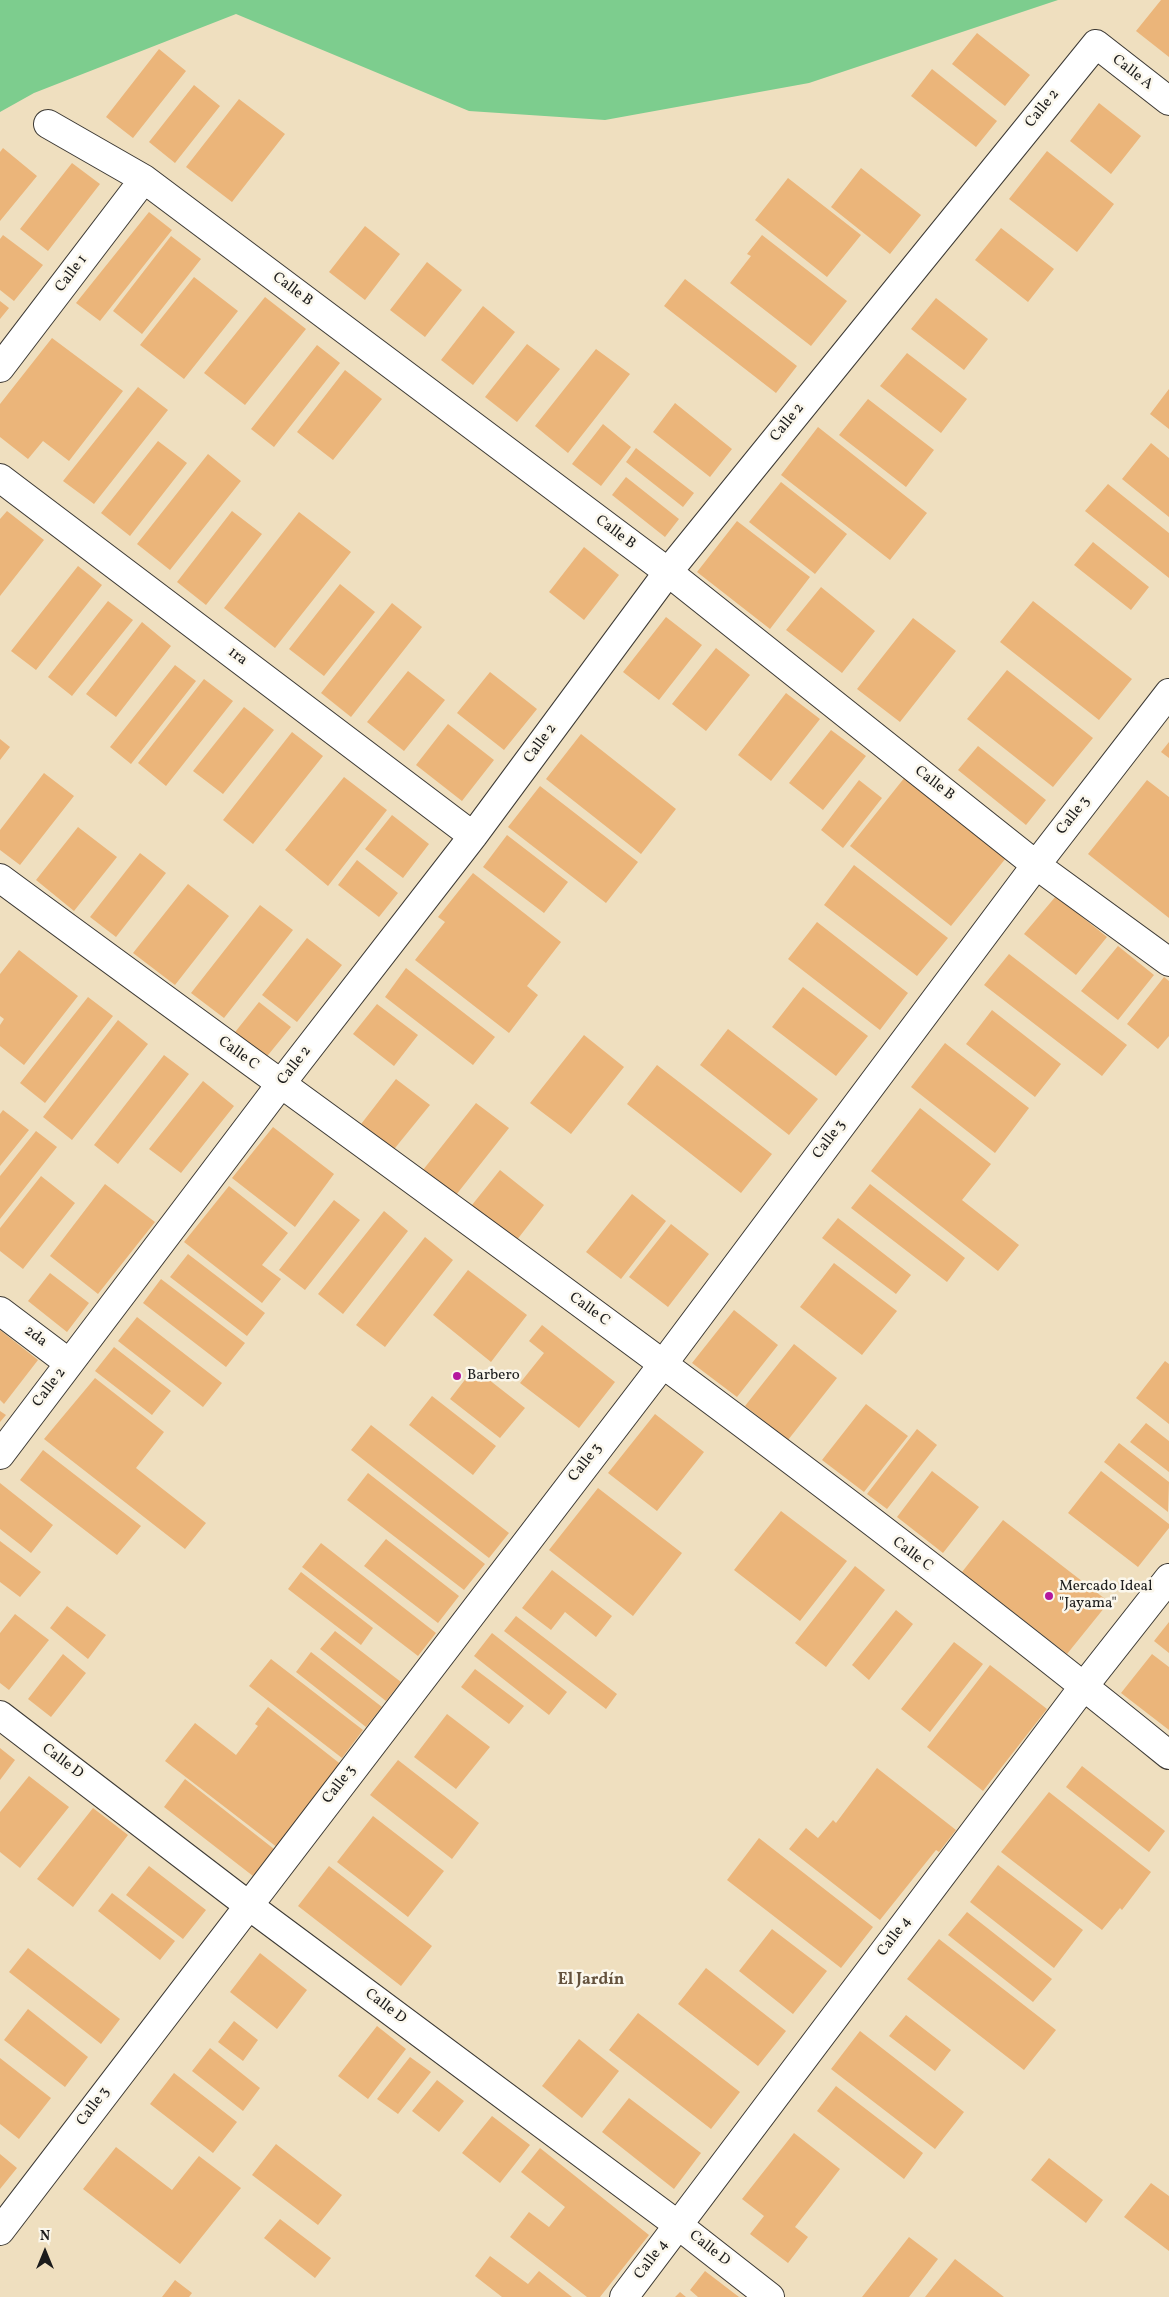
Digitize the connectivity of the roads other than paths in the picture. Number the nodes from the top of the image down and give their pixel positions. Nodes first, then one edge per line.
1 (1096, 44) joint
2 (1169, 102) edge
3 (48, 124) dead end
4 (144, 179) junction
5 (0, 368) edge
6 (0, 478) edge
7 (668, 572) junction
8 (1169, 693) edge
9 (473, 836) junction
10 (1036, 865) junction
11 (0, 878) edge
12 (1169, 962) edge
13 (280, 1085) junction
14 (0, 1311) edge
15 (69, 1363) junction
16 (663, 1364) junction
17 (0, 1455) edge
18 (1169, 1578) edge
19 (1084, 1686) junction
20 (0, 1715) edge
21 (1169, 1755) edge
22 (248, 1905) junction
23 (678, 2225) junction
24 (0, 2231) edge
25 (624, 2297) edge
26 (770, 2297) edge

1 - 2 street, Calle A
1 - 7 street, Calle 2
3 - 4 street, Calle B
4 - 5 street, Calle 1
4 - 7 street, Calle B
6 - 9 street, 1ra
7 - 9 street, Calle 2
7 - 10 street, Calle B
8 - 10 street, Calle 3
9 - 13 street, Calle 2
10 - 12 street, Calle B
10 - 16 street, Calle 3
11 - 13 street, Calle C
13 - 15 street, Calle 2
13 - 16 street, Calle C
14 - 15 street, 2da
15 - 17 street, Calle 2
16 - 19 street, Calle C
16 - 22 street, Calle 3
18 - 19 street, Calle 4
19 - 21 street, Calle C
19 - 23 street, Calle 4
20 - 22 street, Calle D
22 - 23 street, Calle D
22 - 24 street, Calle 3
23 - 25 street, Calle 4
23 - 26 street, Calle D

